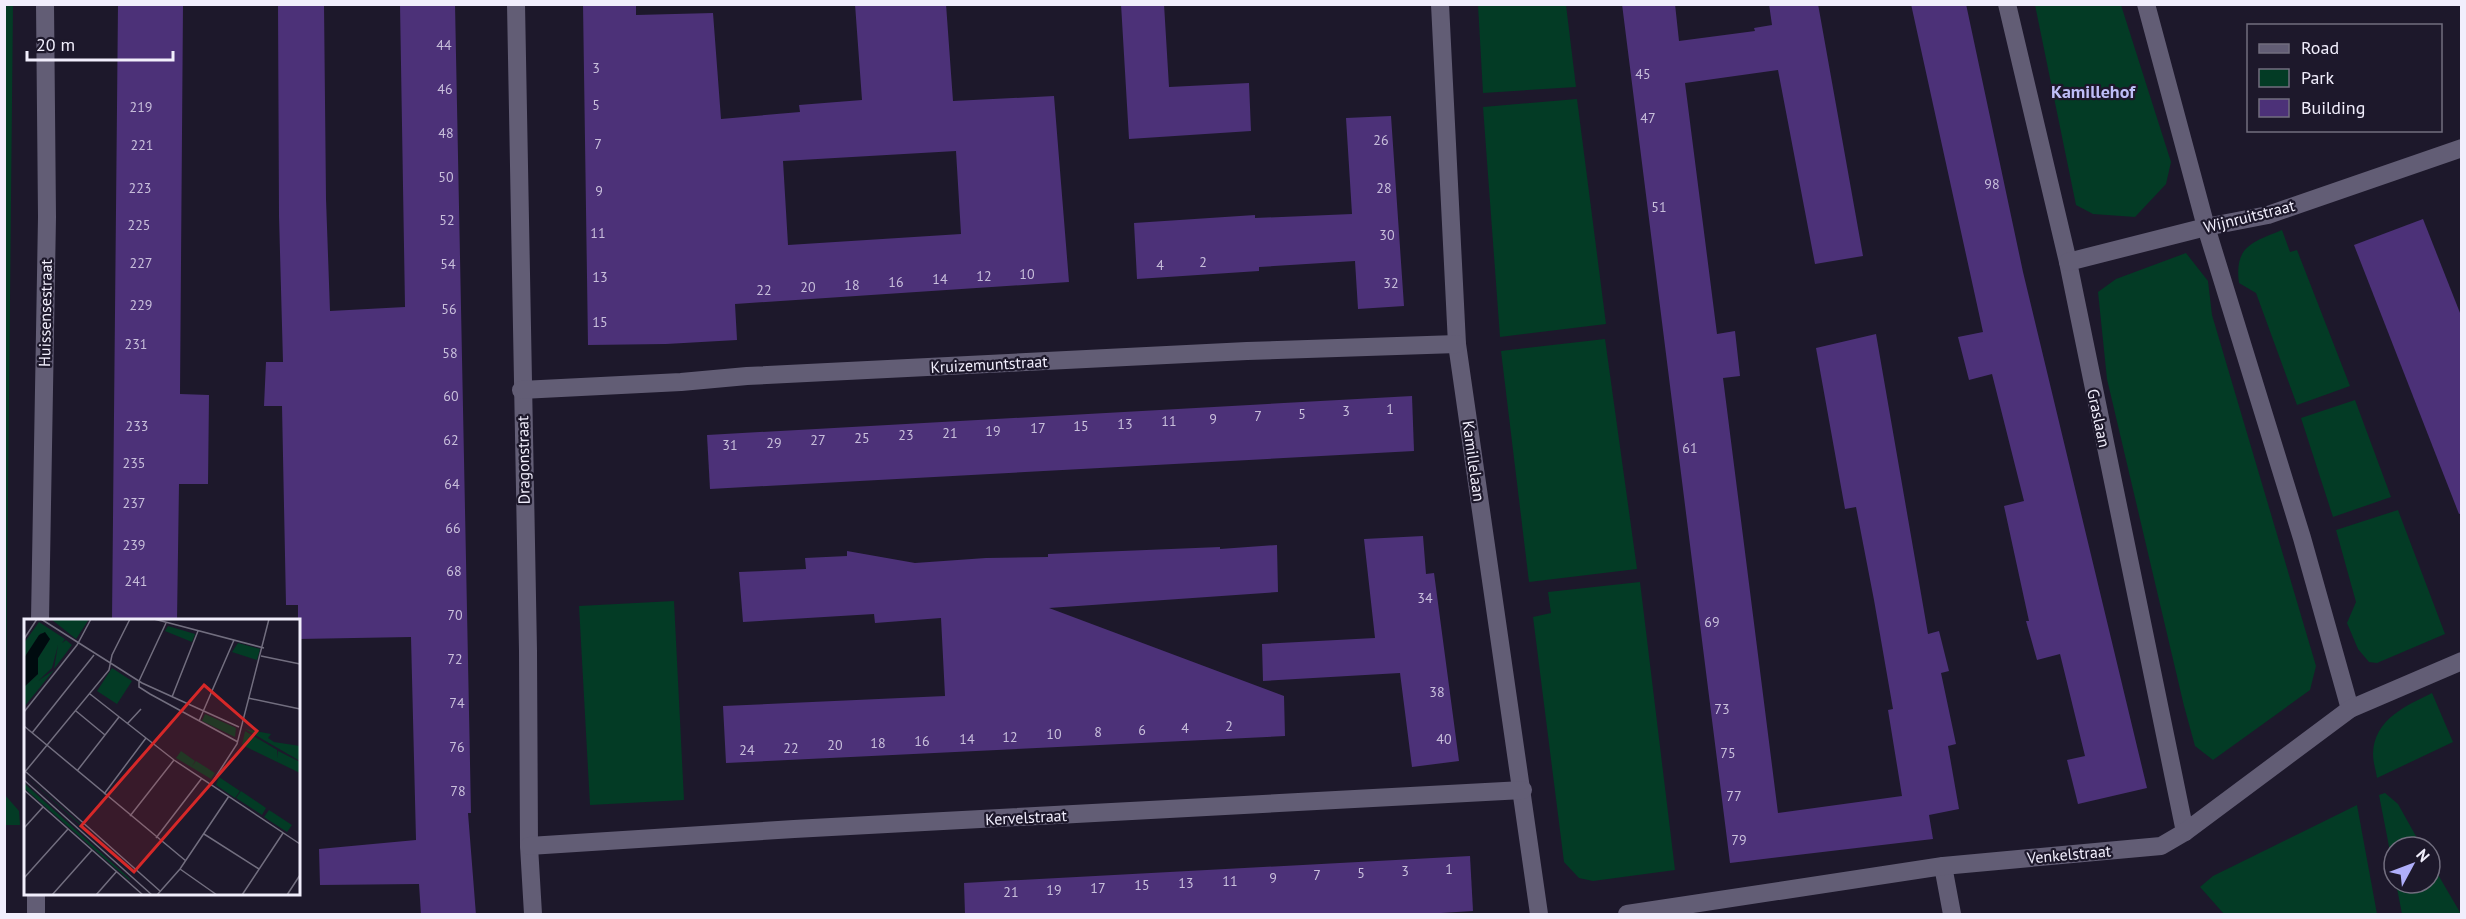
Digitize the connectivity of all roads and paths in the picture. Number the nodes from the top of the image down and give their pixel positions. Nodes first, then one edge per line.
1 (45, 4) edge
2 (516, 4) edge
3 (1440, 4) edge
4 (2007, 4) edge
5 (2146, 4) edge
6 (2462, 148) edge
7 (2206, 227) junction
8 (2068, 262) junction
9 (1457, 344) junction
10 (522, 390) junction
11 (40, 619) edge
12 (2462, 661) edge
13 (2350, 710) junction
14 (1523, 790) junction
15 (2185, 832) junction
16 (529, 846) junction
17 (1942, 866) junction
18 (36, 895) edge
19 (36, 915) edge
20 (533, 915) edge
21 (1539, 915) edge
22 (1627, 915) edge
23 (1952, 915) edge

1 - 11 street, Huissensestraat
2 - 10 street, Dragonstraat
3 - 9 street, Kamillelaan
4 - 8 street, Graslaan
5 - 7 street
6 - 7 street, Wijnruitstraat
7 - 8 street, Wijnruitstraat
7 - 13 street
8 - 15 street, Graslaan
9 - 10 street, Kruizemuntstraat
9 - 14 street, Kamillelaan
10 - 16 street, Dragonstraat
12 - 13 street, Venkelstraat
13 - 15 street, Venkelstraat
14 - 16 street, Kervelstraat
14 - 21 street, Kamillelaan
15 - 17 street, Venkelstraat
16 - 20 street, Dragonstraat
17 - 22 street, Venkelstraat
17 - 23 street
18 - 19 street

